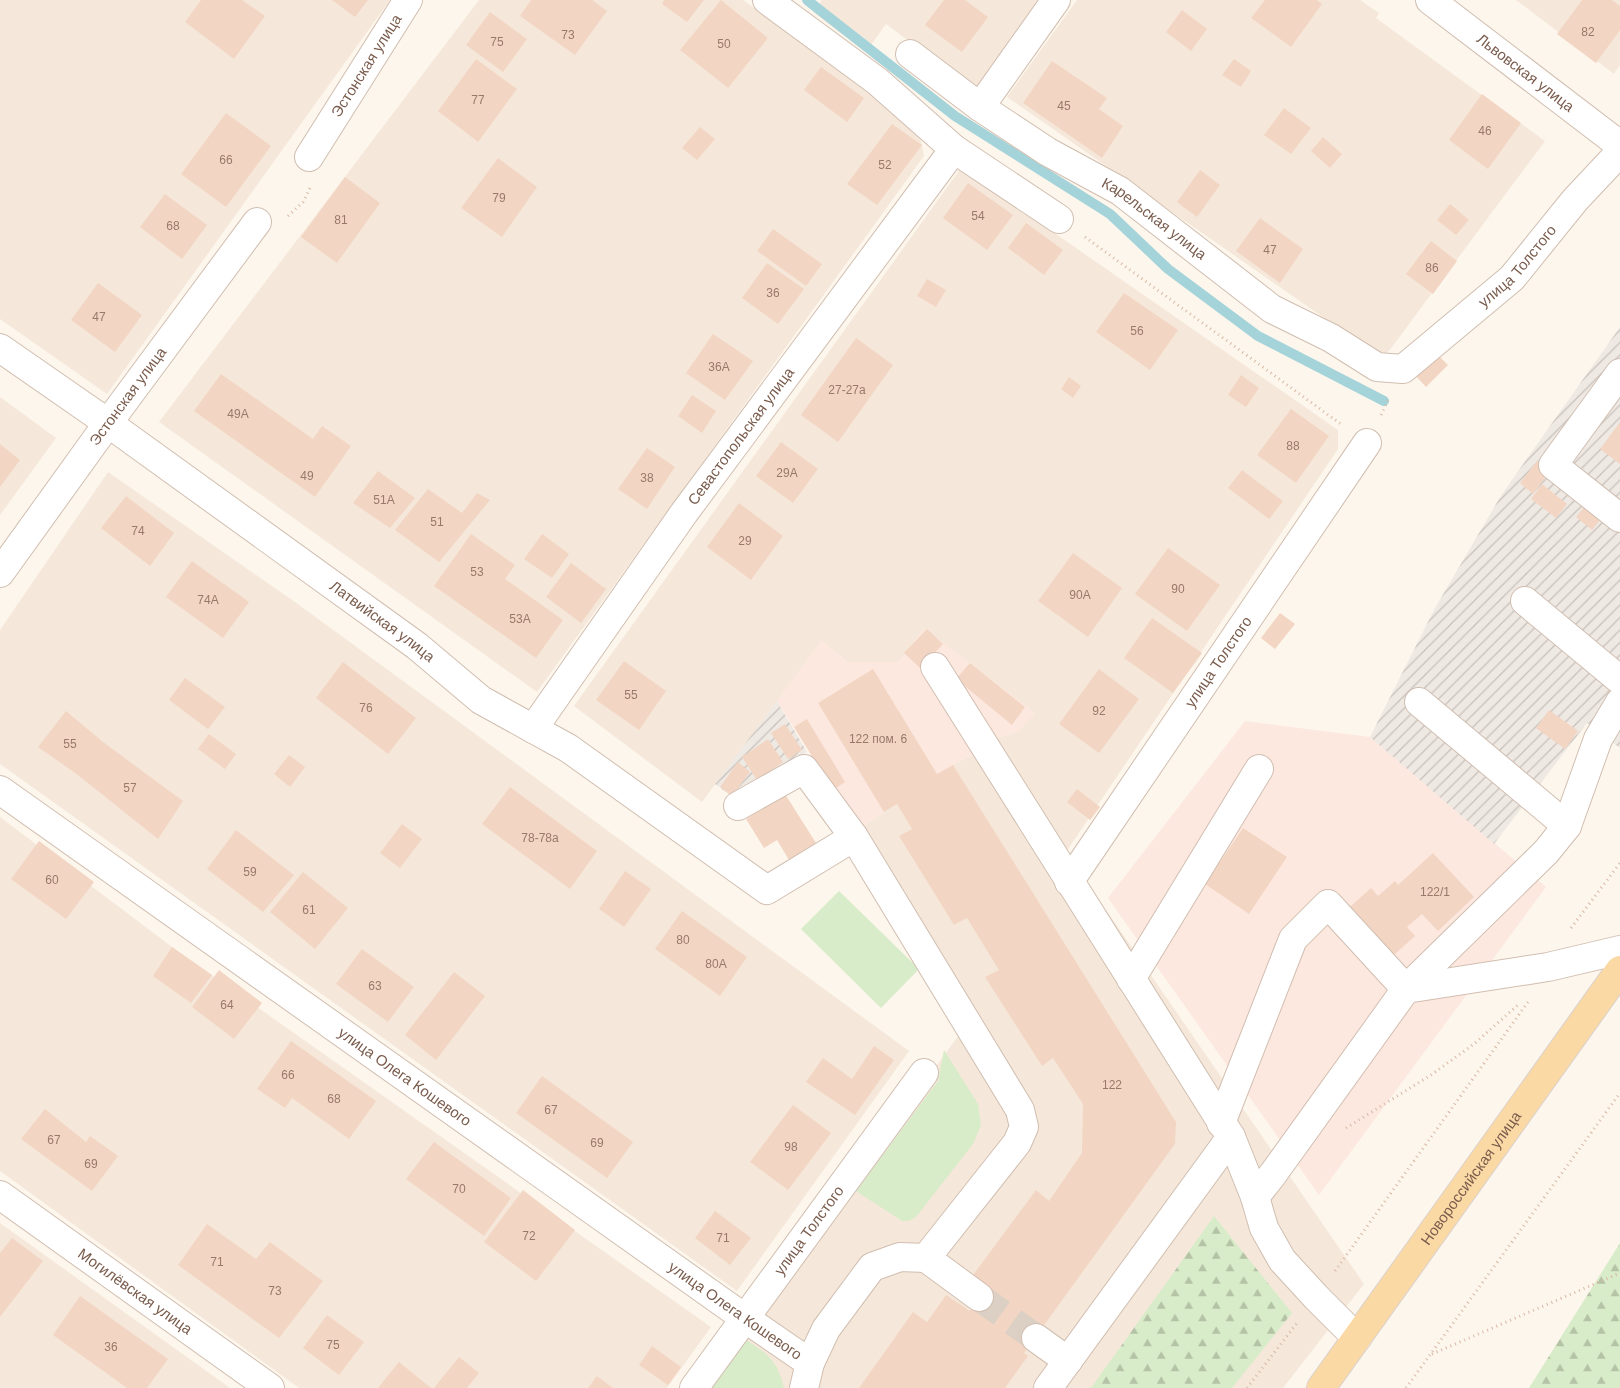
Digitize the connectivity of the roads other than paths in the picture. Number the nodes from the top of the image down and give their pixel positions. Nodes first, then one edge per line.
1 (408, 0) edge
2 (767, 0) edge
3 (1056, 0) edge
4 (1430, 0) edge
5 (910, 54) dead end
6 (980, 107) junction
7 (1620, 145) edge
8 (954, 149) junction
9 (1620, 152) edge
10 (309, 157) road end
11 (1059, 219) road end
12 (257, 222) road end
13 (0, 348) edge
14 (1403, 369) joint
15 (1620, 373) edge
16 (108, 423) junction
17 (1367, 443) road end
18 (1620, 518) edge
19 (0, 573) edge
20 (1524, 601) dead end
21 (935, 667) dead end
22 (1620, 680) edge
23 (1419, 702) dead end
24 (1620, 702) edge
25 (533, 729) junction
26 (1259, 769) dead end
27 (0, 790) edge
28 (738, 806) dead end
29 (1567, 826) junction
30 (854, 837) junction
31 (1069, 882) junction
32 (1620, 950) edge
33 (1620, 970) edge
34 (1131, 978) junction
35 (1406, 989) junction
36 (924, 1073) dead end
37 (1226, 1130) junction
38 (0, 1195) edge
39 (1254, 1197) junction
40 (926, 1258) junction
41 (980, 1297) tunnel mouth
42 (746, 1319) junction
43 (1036, 1338) tunnel mouth
44 (1357, 1338) junction
45 (1068, 1361) junction
46 (807, 1376) edge
47 (270, 1388) edge
48 (694, 1388) edge
49 (1048, 1388) edge
50 (1321, 1388) edge

1 - 10 street, Эстонская улица
2 - 8 street
3 - 6 street
4 - 7 street, Львовская улица
5 - 6 street, Карельская улица
6 - 14 street, Карельская улица
8 - 11 street
8 - 25 street, Севастопольская улица
9 - 14 street, улица Толстого
12 - 16 street, Эстонская улица
13 - 16 street, Латвийская улица
15 - 18 street
16 - 19 street, Эстонская улица
16 - 25 street, Латвийская улица
17 - 31 street, улица Толстого
20 - 22 street
21 - 31 street
23 - 29 street
24 - 29 street
25 - 30 street, Латвийская улица
26 - 34 street
27 - 42 street, улица Олега Кошевого
28 - 30 street
29 - 35 street
30 - 40 street
31 - 34 street
32 - 35 street
33 - 44 main road, Новороссийская улица
34 - 37 street
35 - 37 street
35 - 39 street
36 - 42 street, улица Толстого
37 - 39 street
37 - 45 street
38 - 47 street, Могилёвская улица
39 - 44 street
40 - 41 street
40 - 46 street
42 - 46 street, улица Олега Кошевого
42 - 48 street, улица Толстого
43 - 45 street
44 - 50 main road, Новороссийская улица
45 - 49 street

